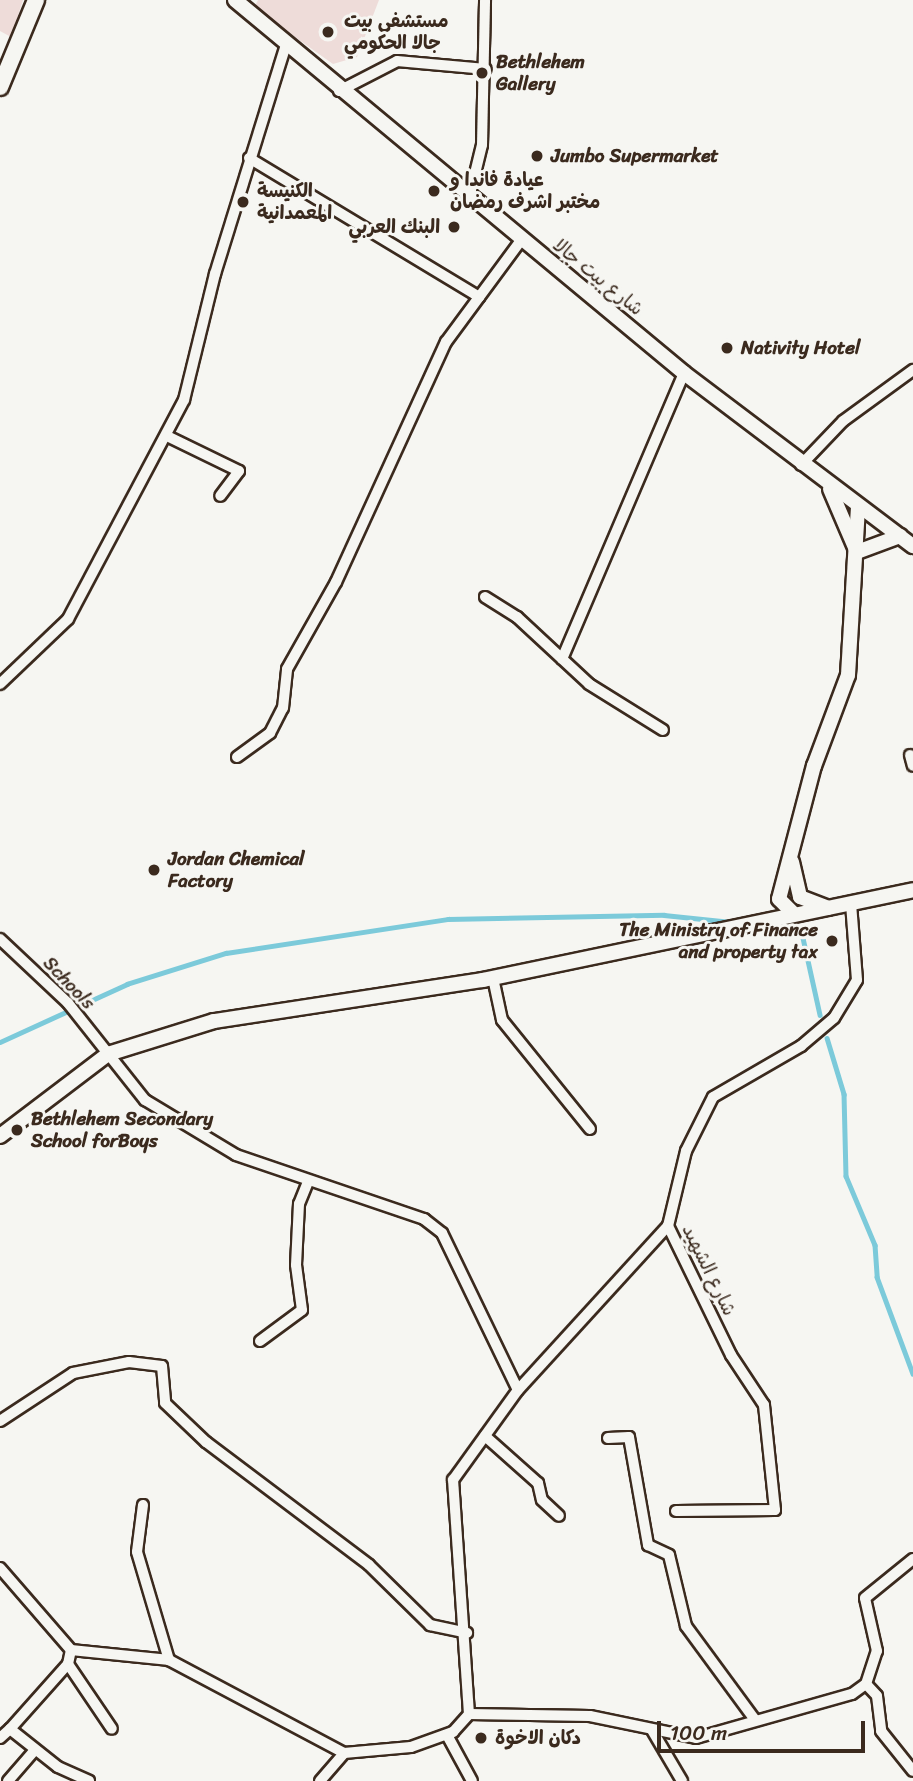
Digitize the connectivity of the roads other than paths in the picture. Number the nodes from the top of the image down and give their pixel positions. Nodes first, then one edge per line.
1 (36, 0) edge
2 (485, 0) edge
3 (243, 3) edge
4 (286, 45) junction
5 (486, 69) junction
6 (0, 87) edge
7 (339, 91) junction
8 (249, 158) junction
9 (471, 190) junction
10 (522, 239) junction
11 (479, 297) junction
12 (913, 370) edge
13 (684, 373) junction
14 (167, 436) junction
15 (801, 465) junction
16 (830, 489) junction
17 (220, 496) dead end
18 (868, 522) junction
19 (900, 536) junction
20 (913, 547) edge
21 (857, 552) junction
22 (485, 597) dead end
23 (562, 659) junction
24 (0, 684) edge
25 (663, 730) dead end
26 (237, 757) dead end
27 (794, 840) junction
28 (913, 890) edge
29 (779, 899) junction
30 (851, 903) junction
31 (828, 908) junction
32 (794, 914) junction
33 (760, 921) junction
34 (0, 939) edge
35 (493, 978) junction
36 (108, 1054) junction
37 (590, 1129) dead end
38 (0, 1136) edge
39 (307, 1184) junction
40 (668, 1226) junction
41 (260, 1341) dead end
42 (518, 1390) junction
43 (0, 1421) edge
44 (485, 1436) junction
45 (608, 1438) dead end
46 (144, 1505) dead end
47 (676, 1511) dead end
48 (559, 1516) dead end
49 (913, 1559) edge
50 (0, 1568) edge
51 (467, 1633) junction
52 (71, 1650) junction
53 (169, 1660) junction
54 (68, 1664) junction
55 (866, 1684) junction
56 (469, 1714) junction
57 (755, 1720) junction
58 (10, 1729) junction
59 (112, 1729) dead end
60 (652, 1730) junction
61 (447, 1735) junction
62 (0, 1738) edge
63 (34, 1751) junction
64 (344, 1753) junction
65 (913, 1770) edge
66 (8, 1781) edge
67 (89, 1781) edge
68 (320, 1781) edge
69 (472, 1781) edge
70 (682, 1781) edge

1 - 6 main road
2 - 5 street
3 - 4 street, شارع بيت جالا
4 - 7 street, شارع بيت جالا
4 - 8 street
5 - 7 street
5 - 9 street
7 - 9 street, شارع بيت جالا
8 - 11 street
8 - 14 street
9 - 10 street, شارع بيت جالا
10 - 11 street
10 - 13 street, شارع بيت جالا
11 - 26 street
12 - 15 street
13 - 15 street, شارع بيت جالا
13 - 23 street
14 - 17 street
14 - 24 street
15 - 16 street, شارع بيت جالا
16 - 18 street, شارع بيت جالا
16 - 21 street
18 - 19 street
18 - 21 street
19 - 20 street
19 - 21 street
21 - 27 street
22 - 23 street
23 - 25 street
27 - 29 street
27 - 31 street
28 - 30 street
29 - 32 street
29 - 33 street
30 - 31 street
30 - 40 street, شارع الشهيد
31 - 32 street
32 - 33 street
33 - 35 street
34 - 36 street, Schools
35 - 36 street
35 - 37 street
36 - 38 street
36 - 39 street, Schools
39 - 41 street
39 - 42 street, Schools
40 - 42 street
40 - 47 street, شارع الشهيد
42 - 44 street
43 - 51 street
44 - 48 street
44 - 51 street
45 - 57 street
46 - 53 street
49 - 55 street
50 - 52 street
51 - 56 street
52 - 53 street
52 - 54 street
53 - 64 street
54 - 58 street
54 - 59 street
55 - 57 street
55 - 65 street
56 - 60 street
56 - 61 street
57 - 60 street
58 - 62 street
58 - 63 street
60 - 70 street
61 - 64 street
61 - 69 street
63 - 66 street
63 - 67 street
64 - 68 street

